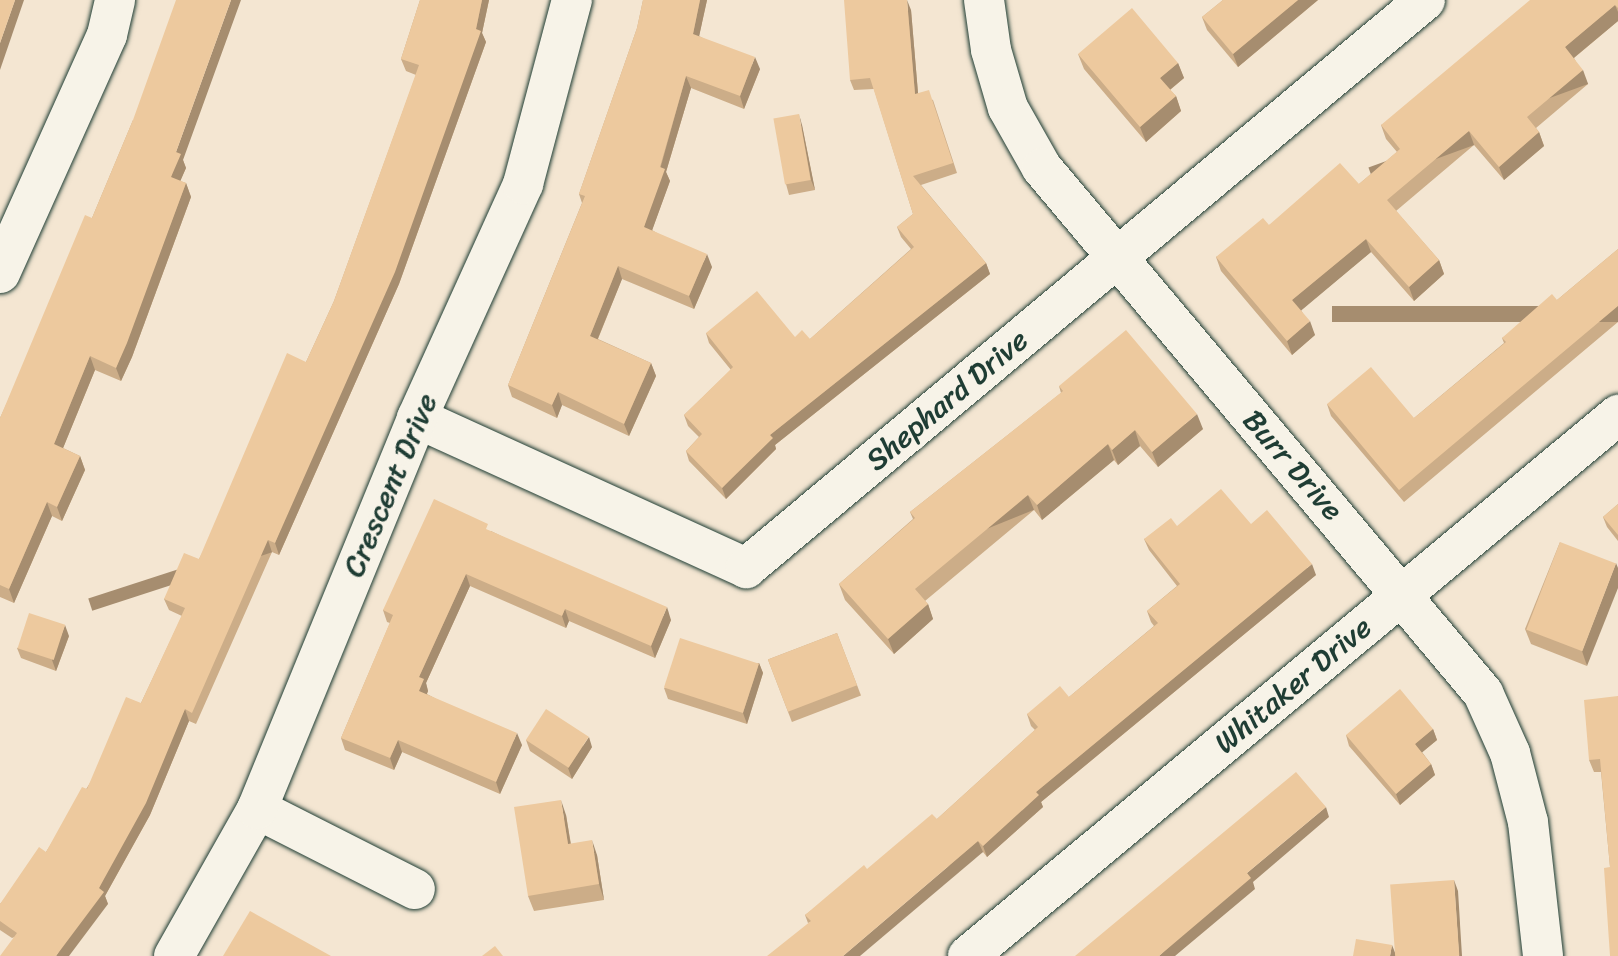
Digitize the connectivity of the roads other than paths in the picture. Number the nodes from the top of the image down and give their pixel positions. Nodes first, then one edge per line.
1 (115, 0) edge
2 (572, 0) edge
3 (984, 0) edge
4 (1425, 0) edge
5 (1115, 259) junction
6 (0, 273) edge
7 (1618, 415) edge
8 (417, 418) junction
9 (1403, 593) junction
10 (257, 809) junction
11 (415, 889) dead end
12 (174, 956) edge
13 (968, 956) edge
14 (1543, 956) edge

1 - 6 street
2 - 8 street, Crescent Drive
3 - 5 street, Burr Drive
4 - 5 street, Shephard Drive
5 - 8 street, Shephard Drive
5 - 9 street, Burr Drive
7 - 9 street, Whitaker Drive
8 - 10 street, Crescent Drive
9 - 13 street, Whitaker Drive
9 - 14 street, Burr Drive
10 - 11 street
10 - 12 street, Crescent Drive

